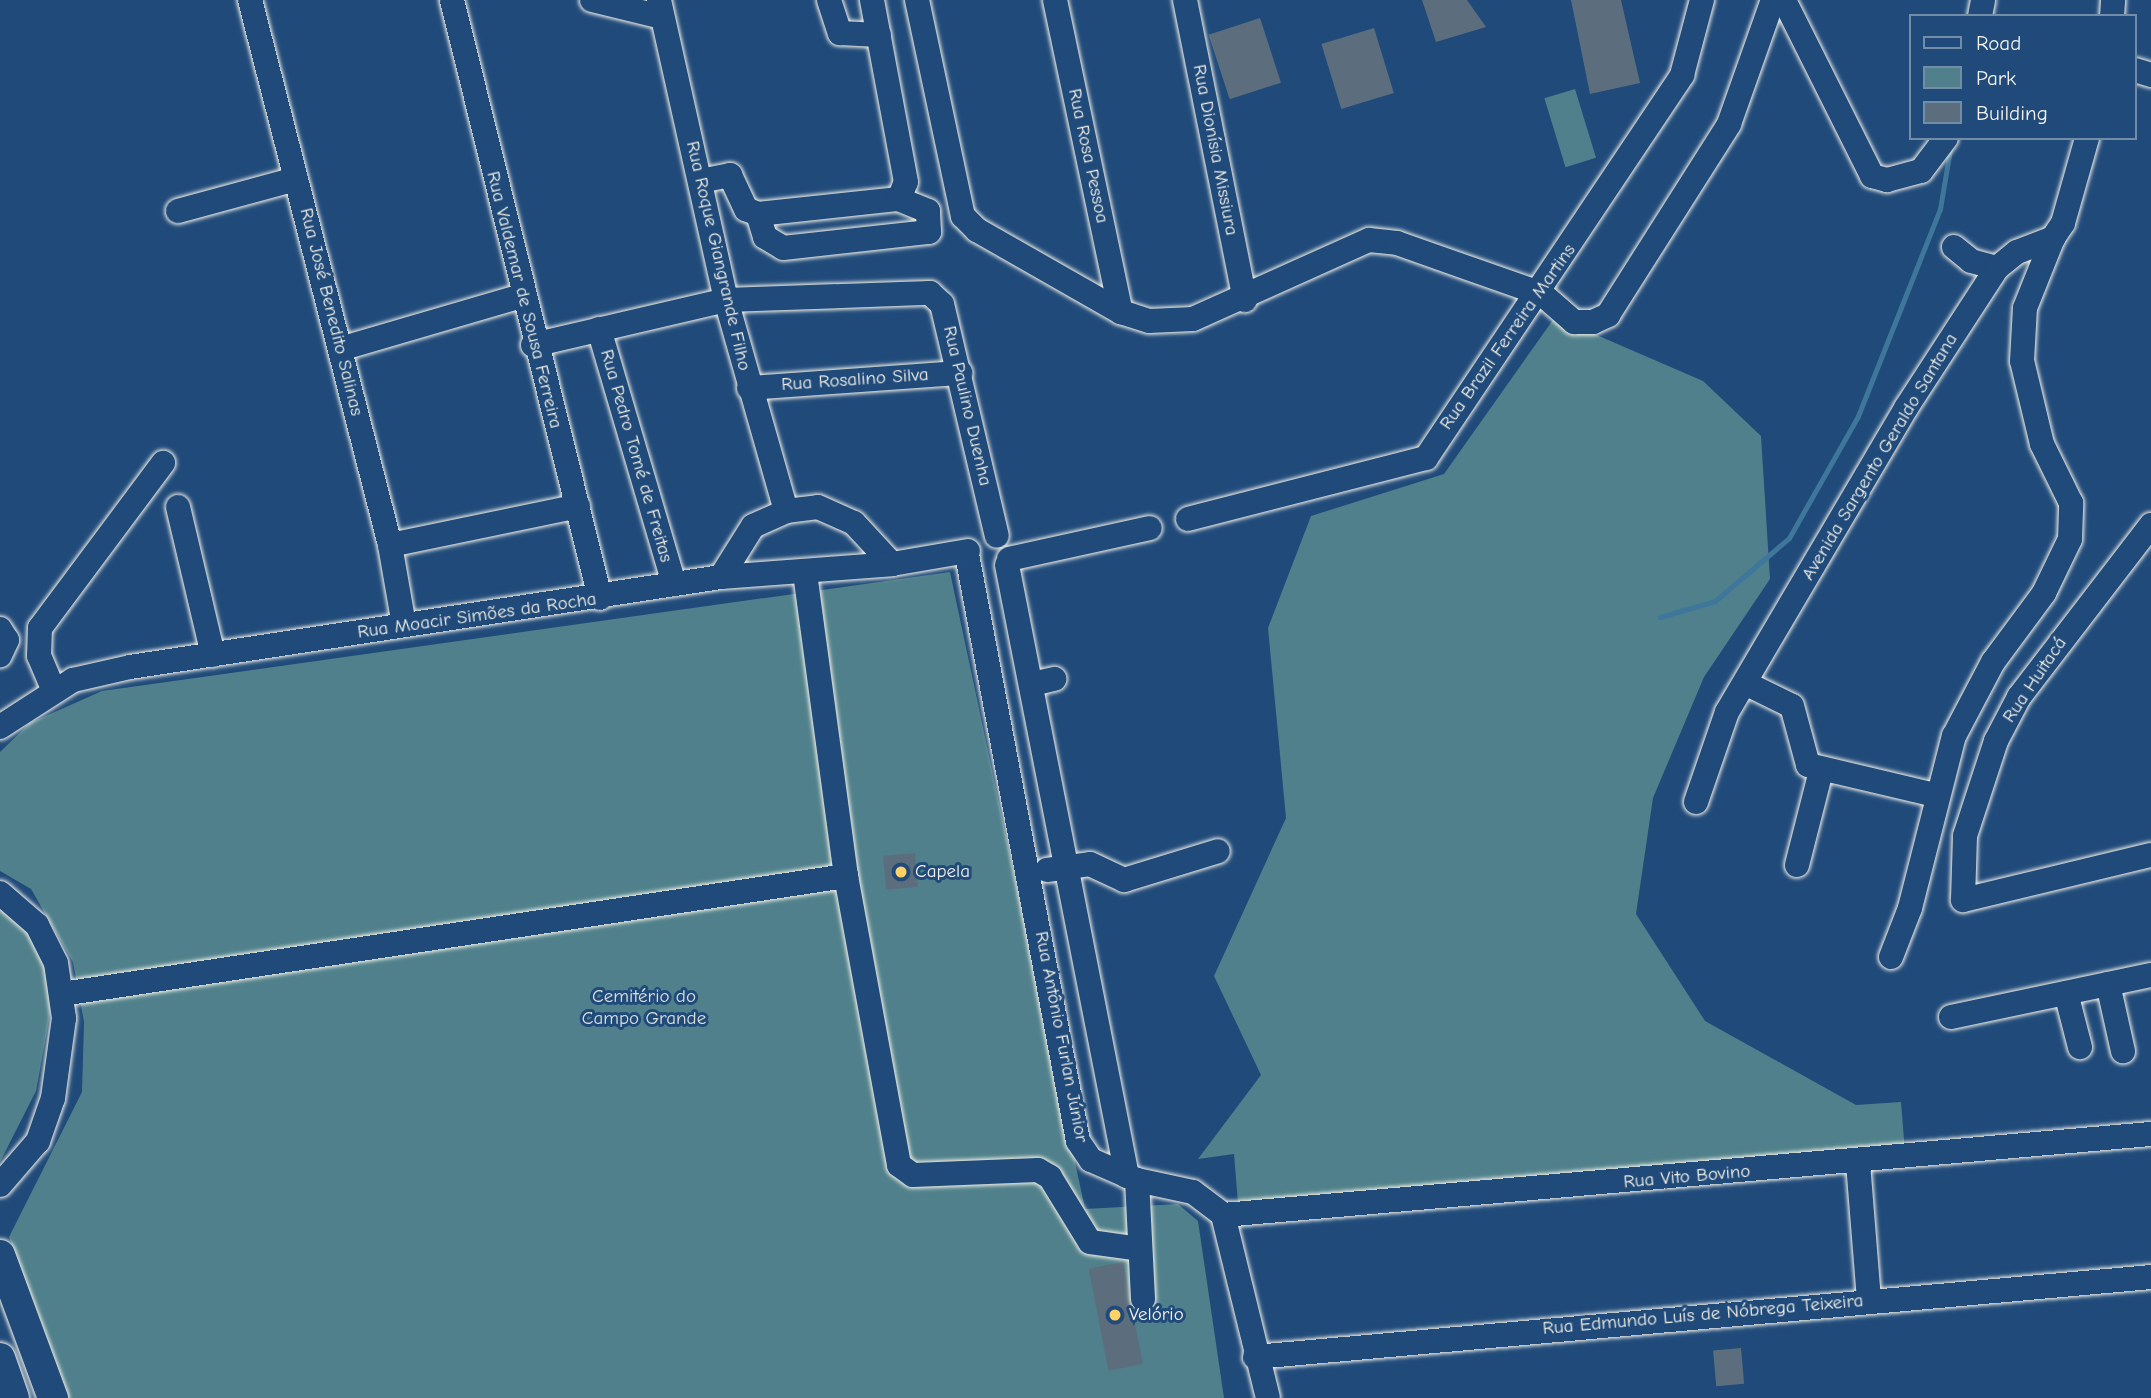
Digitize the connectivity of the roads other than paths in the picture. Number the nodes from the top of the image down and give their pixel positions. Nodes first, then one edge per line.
1 (250, 0) edge
2 (452, 0) edge
3 (592, 0) edge
4 (829, 0) edge
5 (872, 0) edge
6 (917, 0) edge
7 (1055, 0) edge
8 (1185, 0) edge
9 (1702, 0) edge
10 (1773, 0) edge
11 (1784, 0) edge
12 (660, 9) edge
13 (879, 35) junction
14 (1944, 140) edge
15 (2087, 140) edge
16 (296, 179) junction
17 (699, 181) junction
18 (900, 199) junction
19 (178, 211) dead end
20 (758, 214) junction
21 (2053, 239) junction
22 (1954, 247) dead end
23 (1997, 268) junction
24 (1542, 294) junction
25 (521, 296) junction
26 (726, 300) junction
27 (1245, 300) junction
28 (1121, 312) junction
29 (599, 328) junction
30 (533, 345) junction
31 (340, 349) junction
32 (960, 373) junction
33 (750, 388) junction
34 (163, 463) dead end
35 (578, 506) junction
36 (178, 507) dead end
37 (786, 511) junction
38 (1188, 519) dead end
39 (2151, 525) edge
40 (1150, 528) dead end
41 (997, 536) junction
42 (390, 545) junction
43 (968, 555) junction
44 (1008, 562) junction
45 (892, 564) junction
46 (805, 573) junction
47 (721, 577) junction
48 (674, 584) junction
49 (600, 598) junction
50 (404, 625) junction
51 (0, 629) edge
52 (0, 655) edge
53 (213, 655) junction
54 (1745, 683) junction
55 (54, 691) junction
56 (0, 727) edge
57 (1821, 771) junction
58 (1935, 795) junction
59 (1696, 802) dead end
60 (1218, 850) dead end
61 (2151, 855) edge
62 (1797, 865) dead end
63 (1063, 867) junction
64 (1029, 873) junction
65 (846, 876) junction
66 (0, 893) edge
67 (1080, 951) junction
68 (1891, 957) dead end
69 (1045, 959) junction
70 (2151, 975) edge
71 (2108, 984) junction
72 (2066, 993) junction
73 (62, 994) junction
74 (1951, 1017) dead end
75 (2080, 1047) dead end
76 (2123, 1051) dead end
77 (2151, 1134) edge
78 (1858, 1163) junction
79 (1132, 1178) junction
80 (0, 1185) edge
81 (1223, 1215) junction
82 (1140, 1249) junction
83 (0, 1255) edge
84 (2151, 1277) edge
85 (1143, 1299) dead end
86 (1869, 1300) junction
87 (1255, 1357) junction
88 (0, 1358) edge
89 (14, 1398) edge
90 (53, 1398) edge
91 (1268, 1398) edge

1 - 16 street, Rua José Benedito Salinas
2 - 25 street, Rua Valdemar de Sousa Ferreira
3 - 12 street
4 - 13 street
5 - 13 street
6 - 28 street
7 - 28 street, Rua Rosa Pessoa
8 - 27 street, Rua Dionísia Missiura
9 - 24 street, Rua Brazil Ferreira Martins
10 - 24 street
11 - 14 street
12 - 17 street, Rua Roque Giangrande Filho
13 - 18 street
15 - 21 street
16 - 19 street
16 - 31 street, Rua José Benedito Salinas
17 - 20 street
17 - 26 street, Rua Roque Giangrande Filho
18 - 20 street
18 - 20 street
21 - 23 street, Avenida Sargento Geraldo Santana
21 - 58 street
22 - 23 street
23 - 54 street, Avenida Sargento Geraldo Santana
24 - 27 street
24 - 38 street, Rua Brazil Ferreira Martins
25 - 30 street, Rua Valdemar de Sousa Ferreira
25 - 31 street
26 - 29 street
26 - 32 street, Rua Paulino Duenha
26 - 33 street, Rua Roque Giangrande Filho
27 - 28 street
29 - 30 street
29 - 48 street, Rua Pedro Tomé de Freitas
30 - 35 street, Rua Valdemar de Sousa Ferreira
31 - 42 street, Rua José Benedito Salinas
32 - 33 street, Rua Rosalino Silva
32 - 41 street, Rua Paulino Duenha
33 - 37 street, Rua Roque Giangrande Filho
34 - 55 street
35 - 42 street
35 - 49 street, Rua Valdemar de Sousa Ferreira
36 - 53 street
37 - 45 street
37 - 47 street
39 - 61 street, Rua Huitacá
40 - 44 street
41 - 43 street
41 - 44 street, Rua Paulino Duenha
42 - 50 street, Rua José Benedito Salinas
43 - 44 street
43 - 45 street, Rua Moacir Simões da Rocha
43 - 64 street, Rua Antônio Furlan Júnior
44 - 63 street, Rua Antônio Furlan Júnior
45 - 46 street, Rua Moacir Simões da Rocha
46 - 47 street, Rua Moacir Simões da Rocha
46 - 65 street
47 - 48 street, Rua Moacir Simões da Rocha
48 - 49 street, Rua Moacir Simões da Rocha
49 - 50 street, Rua Moacir Simões da Rocha
50 - 53 street, Rua Moacir Simões da Rocha
51 - 52 street
53 - 55 street, Rua Moacir Simões da Rocha
54 - 57 street
54 - 59 street, Avenida Sargento Geraldo Santana
55 - 56 street, Rua Moacir Simões da Rocha
57 - 58 street
57 - 62 street
58 - 68 street
60 - 63 street
63 - 64 street
63 - 67 street, Rua Antônio Furlan Júnior
64 - 69 street, Rua Antônio Furlan Júnior
65 - 73 street
65 - 82 street
66 - 73 street
67 - 69 street
67 - 79 street, Rua Antônio Furlan Júnior
69 - 79 street, Rua Antônio Furlan Júnior
70 - 71 street
71 - 72 street
71 - 76 street
72 - 74 street
72 - 75 street
73 - 80 street
77 - 78 street, Rua Vito Bovino
78 - 81 street, Rua Vito Bovino
78 - 86 street
79 - 81 street, Rua Antônio Furlan Júnior
79 - 82 street
81 - 87 street
82 - 85 street
83 - 90 main road
84 - 86 street, Rua Edmundo Luís de Nóbrega Teixeira
86 - 87 street, Rua Edmundo Luís de Nóbrega Teixeira
87 - 91 street
88 - 89 main road

